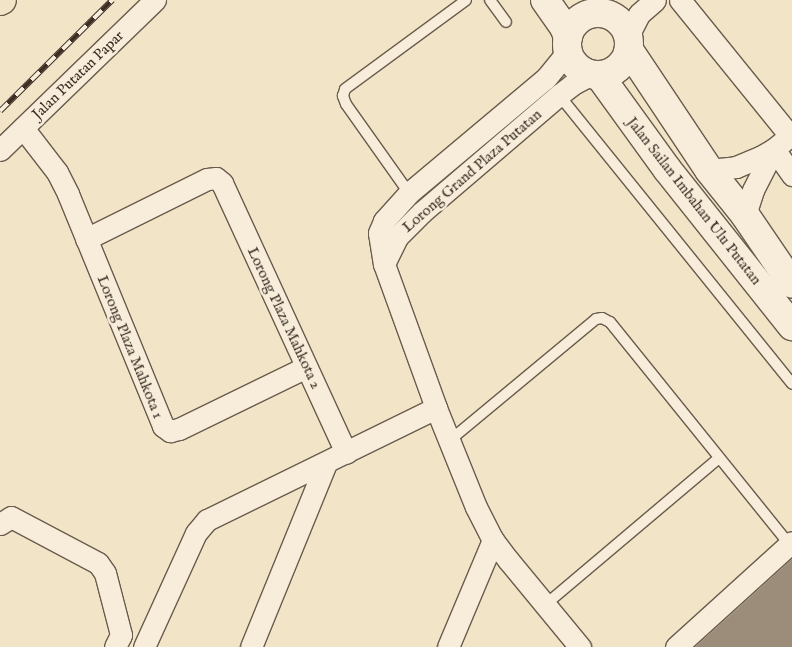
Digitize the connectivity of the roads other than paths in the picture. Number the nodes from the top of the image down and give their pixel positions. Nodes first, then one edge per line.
1 (155, 0) edge
2 (466, 0) edge
3 (490, 0) edge
4 (544, 0) edge
5 (655, 0) edge
6 (680, 0) edge
7 (603, 8) edge
8 (506, 22) dead end
9 (628, 43) junction
10 (568, 44) junction
11 (595, 74) junction
12 (559, 95) junction
13 (24, 128) junction
14 (791, 135) edge
15 (774, 149) junction
16 (0, 150) edge
17 (709, 170) junction
18 (792, 175) edge
19 (409, 193) junction
20 (745, 215) junction
21 (86, 239) junction
22 (384, 264) junction
23 (792, 284) edge
24 (792, 326) edge
25 (306, 367) junction
26 (792, 384) edge
27 (436, 408) junction
28 (449, 441) junction
29 (346, 453) junction
30 (719, 458) junction
31 (326, 464) junction
32 (0, 524) edge
33 (493, 540) junction
34 (791, 543) edge
35 (545, 605) junction
36 (115, 647) edge
37 (144, 647) edge
38 (251, 647) edge
39 (448, 647) edge
40 (580, 647) edge
41 (676, 647) edge

1 - 13 street, Jalan Putatan Papar
2 - 19 lane
3 - 8 lane
4 - 10 street
5 - 9 street
6 - 14 street
7 - 9 street
7 - 10 street
9 - 11 street
9 - 17 street, Jalan Sailan Imbahan Ulu Putatan
10 - 11 street
10 - 19 street, Lorong Grand Plaza Putatan
11 - 12 street, Lorong Grand Plaza Putatan
11 - 24 street, Jalan Sailan Imbahan Ulu Putatan
12 - 22 street, Lorong Grand Plaza Putatan
12 - 26 lane
13 - 16 street, Jalan Putatan Papar
13 - 21 street, Lorong Plaza Mahkota 1
14 - 15 street
15 - 17 street
15 - 18 street
15 - 20 street
17 - 20 street, Jalan Sailan Imbahan Ulu Putatan
19 - 22 street, Lorong Grand Plaza Putatan
20 - 23 street, Jalan Sailan Imbahan Ulu Putatan
21 - 25 street, Lorong Plaza Mahkota 2
21 - 25 street, Lorong Plaza Mahkota 1
22 - 27 street
25 - 29 street, Lorong Plaza Mahkota 2
27 - 28 street
27 - 29 street
28 - 30 lane
28 - 33 street
29 - 31 street
30 - 34 lane
30 - 35 lane
31 - 37 street
31 - 38 street
32 - 36 street
33 - 35 street
33 - 39 street
34 - 41 street
35 - 40 street

